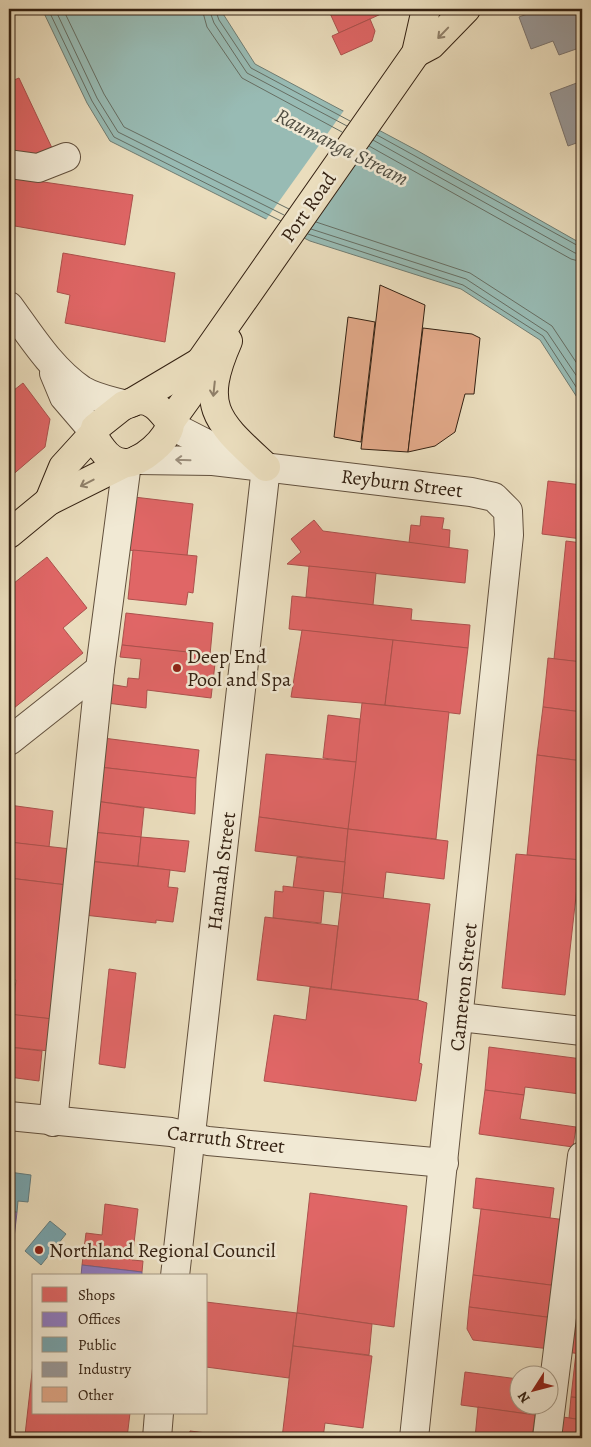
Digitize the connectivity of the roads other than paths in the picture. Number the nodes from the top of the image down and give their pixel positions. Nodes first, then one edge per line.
1 (426, 9) edge
2 (466, 9) edge
3 (416, 54) junction
4 (66, 157) dead end
5 (9, 164) edge
6 (246, 293) junction
7 (9, 306) edge
8 (47, 358) junction
9 (200, 362) junction
10 (128, 404) junction
11 (170, 424) junction
12 (94, 433) junction
13 (130, 462) junction
14 (266, 467) junction
15 (49, 501) junction
16 (9, 534) edge
17 (510, 535) joint
18 (100, 669) junction
19 (9, 741) edge
20 (460, 1017) junction
21 (582, 1031) edge
22 (9, 1116) edge
23 (53, 1122) junction
24 (190, 1136) junction
25 (582, 1156) edge
26 (444, 1163) junction
27 (175, 1274) edge
28 (159, 1414) edge
29 (156, 1438) edge
30 (414, 1438) edge
31 (548, 1438) edge

1 - 3 main road, Port Road
2 -> 3 main road, Port Road
3 - 6 main road, Port Road
4 - 5 street
6 - 9 main road, Port Road
6 -> 14 main road
7 - 8 street
8 - 10 street
8 - 12 street
9 - 10 main road, Port Road
9 - 11 main road, Port Road
10 - 11 main road
10 - 12 main road
11 - 13 main road
11 - 14 street, Reyburn Street
12 - 13 main road
12 - 15 main road, Reyburn Street
14 -> 13 street, Reyburn Street
13 -> 15 main road, Reyburn Street
13 - 18 street
14 - 17 street, Reyburn Street
14 - 24 street, Hannah Street
15 - 16 main road, Reyburn Street
17 - 20 street, Cameron Street
18 - 19 street
18 - 23 street
20 - 21 street
20 - 26 street, Cameron Street
22 - 23 street, Carruth Street
23 - 24 street, Carruth Street
24 - 26 street, Carruth Street
24 - 27 street, Hannah Street
25 - 31 street
26 - 30 street, Cameron Street
28 - 29 street

